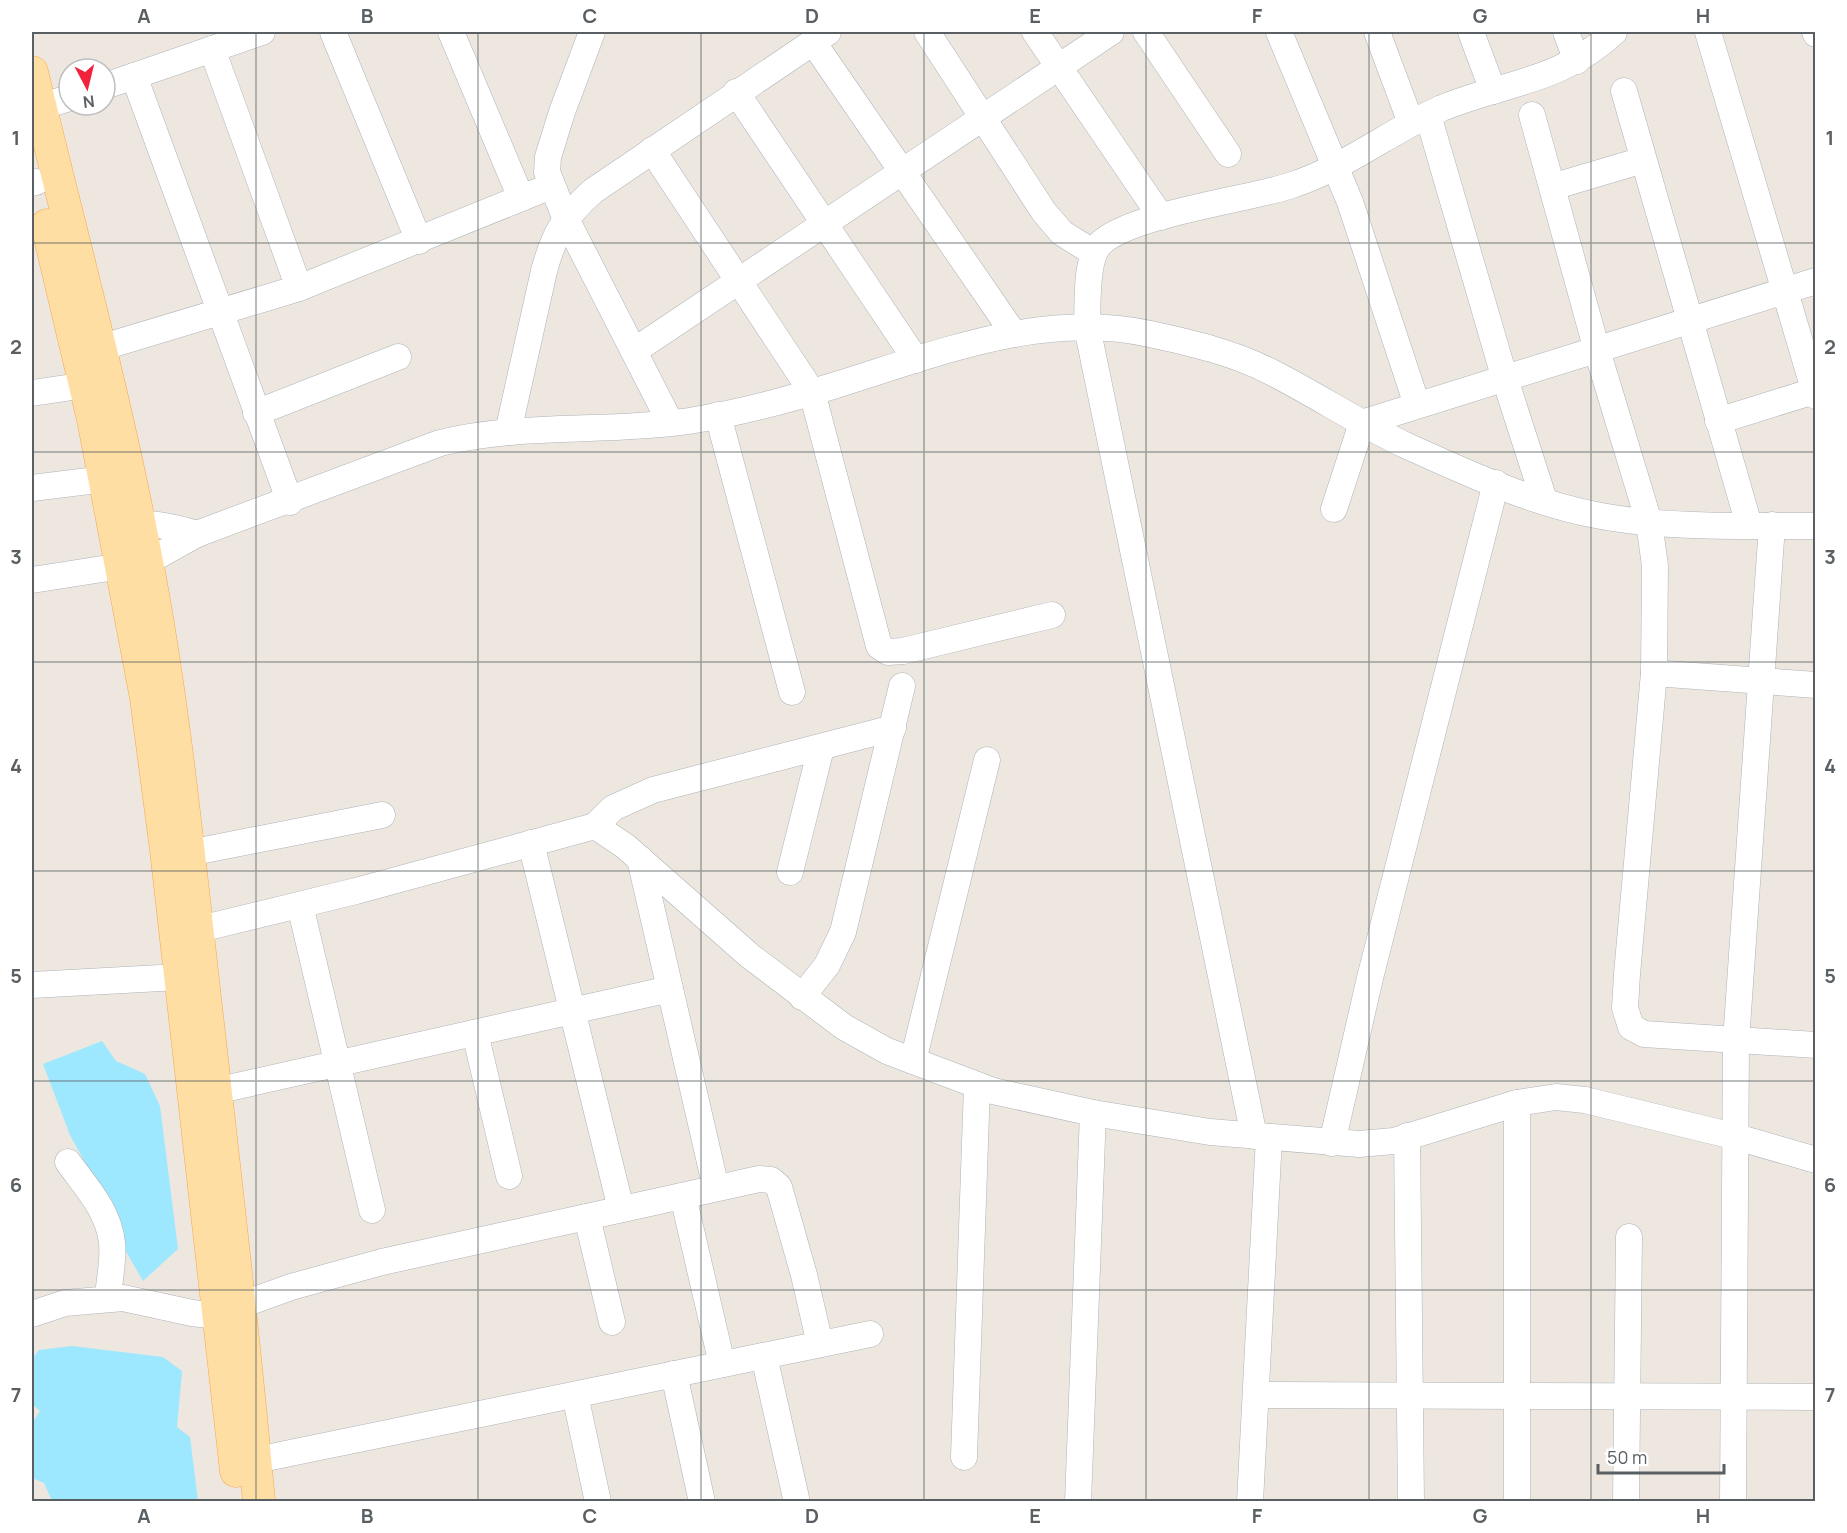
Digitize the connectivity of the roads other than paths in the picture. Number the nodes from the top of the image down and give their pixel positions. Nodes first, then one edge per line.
1 (262, 32) edge
2 (333, 32) edge
3 (451, 32) edge
4 (592, 32) edge
5 (927, 32) edge
6 (1035, 32) edge
7 (1111, 32) edge
8 (1146, 32) edge
9 (1279, 32) edge
10 (1377, 32) edge
11 (1471, 32) edge
12 (1566, 32) edge
13 (1614, 32) edge
14 (1708, 32) edge
15 (821, 37) edge
16 (212, 49) junction
17 (1577, 62) junction
18 (1058, 66) junction
19 (32, 72) edge
20 (134, 76) junction
21 (117, 82) edge
22 (1493, 91) junction
23 (1624, 91) dead end
24 (736, 92) junction
25 (57, 102) edge
26 (40, 107) junction
27 (1532, 115) dead end
28 (982, 117) junction
29 (1420, 119) junction
30 (652, 150) junction
31 (1228, 154) dead end
32 (1644, 160) junction
33 (1334, 166) junction
34 (902, 171) junction
35 (33, 176) edge
36 (550, 186) junction
37 (1552, 186) junction
38 (521, 198) junction
39 (565, 217) junction
40 (1161, 217) junction
41 (825, 224) junction
42 (419, 241) junction
43 (1094, 253) junction
44 (1815, 281) edge
45 (740, 282) junction
46 (299, 288) junction
47 (1785, 290) junction
48 (219, 313) junction
49 (1688, 319) junction
50 (1087, 327) junction
51 (1014, 334) junction
52 (1596, 347) junction
53 (100, 348) junction
54 (634, 351) junction
55 (398, 357) dead end
56 (916, 360) junction
57 (1504, 376) junction
58 (86, 385) junction
59 (812, 392) junction
60 (32, 393) edge
61 (1815, 393) edge
62 (1417, 405) junction
63 (256, 413) junction
64 (718, 415) junction
65 (670, 422) junction
66 (1719, 422) junction
67 (1362, 423) junction
68 (508, 432) junction
69 (105, 479) junction
70 (1496, 483) junction
71 (32, 488) edge
72 (1544, 500) junction
73 (290, 502) junction
74 (1334, 509) dead end
75 (1649, 522) junction
76 (127, 525) junction
77 (1761, 525) junction
78 (1815, 526) edge
79 (197, 534) junction
80 (135, 564) junction
81 (32, 580) edge
82 (1052, 615) dead end
83 (1654, 673) junction
84 (1759, 681) junction
85 (1815, 685) edge
86 (902, 686) dead end
87 (792, 692) dead end
88 (893, 728) junction
89 (821, 748) junction
90 (987, 760) dead end
91 (382, 815) dead end
92 (595, 826) junction
93 (531, 843) junction
94 (189, 853) junction
95 (640, 859) junction
96 (790, 872) dead end
97 (300, 905) junction
98 (186, 933) junction
99 (179, 977) junction
100 (32, 985) edge
101 (670, 989) junction
102 (802, 997) junction
103 (574, 1011) junction
104 (475, 1033) junction
105 (1736, 1041) junction
106 (1815, 1045) edge
107 (913, 1061) junction
108 (337, 1063) junction
109 (976, 1086) junction
110 (215, 1091) junction
111 (1517, 1103) junction
112 (1093, 1113) junction
113 (1407, 1136) junction
114 (1733, 1136) junction
115 (1261, 1137) junction
116 (1332, 1143) junction
117 (1815, 1160) edge
118 (68, 1162) dead end
119 (509, 1176) dead end
120 (716, 1188) junction
121 (683, 1196) junction
122 (621, 1209) junction
123 (372, 1210) dead end
124 (587, 1216) junction
125 (1629, 1237) dead end
126 (108, 1298) junction
127 (234, 1313) junction
128 (32, 1314) edge
129 (612, 1322) dead end
130 (870, 1334) dead end
131 (820, 1344) junction
132 (764, 1356) junction
133 (722, 1364) junction
134 (674, 1374) junction
135 (576, 1395) junction
136 (1256, 1395) junction
137 (1517, 1396) junction
138 (1628, 1396) junction
139 (1732, 1396) junction
140 (1411, 1397) junction
141 (1815, 1397) edge
142 (964, 1457) dead end
143 (256, 1460) junction
144 (796, 1498) dead end
145 (238, 1502) edge
146 (259, 1502) edge
147 (598, 1502) edge
148 (702, 1502) edge
149 (1078, 1502) edge
150 (1251, 1502) edge
151 (1411, 1502) edge
152 (1517, 1502) edge
153 (1626, 1502) edge
154 (1733, 1502) edge

1 - 16 street
2 - 42 street
3 - 38 street
4 - 36 street
5 - 28 street
6 - 18 street
7 - 18 street
8 - 31 street
9 - 33 street
10 - 29 street
11 - 22 street
12 - 17 street
13 - 17 street
14 - 47 street
15 - 24 street
15 - 34 street
16 - 20 street
16 - 46 street
17 - 22 street
18 - 28 street
18 - 40 street
19 - 26 main road
20 - 21 street
20 - 48 street
22 - 29 street
23 - 32 street
24 - 30 street
24 - 41 street
25 - 26 street
26 - 53 main road
27 - 37 street
28 - 34 street
28 - 43 street
29 - 33 street
29 - 57 street
30 - 39 street
30 - 45 street
32 - 37 street
32 - 49 street
33 - 40 street
33 - 62 street
34 - 41 street
34 - 51 street
35 - 58 main road
36 - 38 street
36 - 39 street
37 - 52 street
38 - 42 street
39 - 54 street
39 - 68 street
40 - 43 street
41 - 45 street
41 - 56 street
42 - 46 street
43 - 50 street
44 - 47 street
45 - 54 street
45 - 59 street
46 - 48 street
47 - 49 street
47 - 61 street
48 - 53 street
48 - 63 street
49 - 52 street
49 - 66 street
50 - 51 street
50 - 67 street
50 - 115 street
51 - 56 street
52 - 57 street
52 - 75 street
53 - 76 main road
54 - 65 street
55 - 63 street
56 - 59 street
57 - 62 street
57 - 72 street
58 - 60 street
58 - 69 main road
59 - 64 street
59 - 82 street
61 - 66 street
62 - 67 street
63 - 73 street
64 - 65 street
64 - 87 street
65 - 68 street
66 - 77 street
67 - 70 street
67 - 74 street
68 - 73 street
69 - 71 street
69 - 76 main road
70 - 72 street
70 - 116 street
72 - 75 street
73 - 79 street
75 - 77 street
75 - 83 street
76 - 79 street
76 - 80 main road
77 - 78 street
77 - 84 street
79 - 80 street
80 - 81 street
80 - 94 main road
80 - 98 main road
83 - 84 street
83 - 105 street
84 - 85 street
84 - 105 street
86 - 88 street
88 - 89 street
88 - 102 street
89 - 92 street
89 - 96 street
90 - 107 street
91 - 94 street
92 - 93 street
92 - 95 street
93 - 97 street
93 - 103 street
94 - 98 main road
95 - 101 street
95 - 102 street
97 - 98 street
97 - 108 street
98 - 99 main road
98 - 110 main road
99 - 100 street
99 - 127 main road
101 - 103 street
101 - 120 street
102 - 107 street
103 - 104 street
103 - 122 street
104 - 108 street
104 - 119 street
105 - 106 street
105 - 114 street
107 - 109 street
108 - 110 street
108 - 123 street
109 - 112 street
109 - 142 street
110 - 127 main road
111 - 113 street
111 - 114 street
111 - 137 street
112 - 115 street
112 - 149 street
113 - 116 street
113 - 140 street
114 - 117 street
114 - 139 street
115 - 116 street
115 - 136 street
118 - 126 street
120 - 121 street
120 - 131 street
121 - 122 street
121 - 133 street
122 - 124 street
124 - 127 street
124 - 129 street
125 - 138 street
126 - 127 street
126 - 128 street
127 - 143 main road
127 - 145 main road
130 - 131 street
131 - 132 street
132 - 133 street
132 - 144 street
133 - 134 street
134 - 135 street
134 - 148 street
135 - 143 street
135 - 147 street
136 - 140 street
136 - 150 street
137 - 138 street
137 - 140 street
137 - 152 street
138 - 139 street
138 - 153 street
139 - 141 street
139 - 154 street
140 - 151 street
143 - 146 main road

